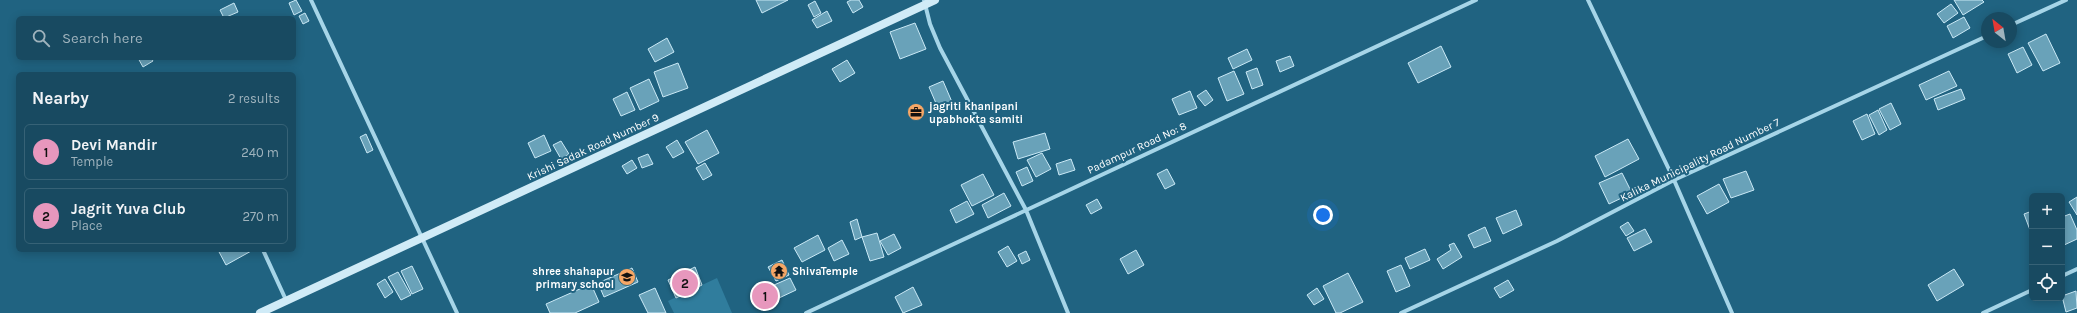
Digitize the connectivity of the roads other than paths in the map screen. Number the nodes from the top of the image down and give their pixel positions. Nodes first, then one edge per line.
1 (311, 0) edge
2 (935, 0) edge
3 (1476, 0) edge
4 (1588, 0) edge
5 (2066, 0) edge
6 (925, 2) edge
7 (2017, 22) edge
8 (1981, 39) edge
9 (1674, 180) junction
10 (1026, 210) junction
11 (421, 240) junction
12 (264, 252) edge
13 (2077, 269) edge
14 (2065, 275) edge
15 (2029, 291) edge
16 (286, 300) junction
17 (260, 313) edge
18 (456, 313) edge
19 (806, 313) edge
20 (1068, 313) edge
21 (1401, 313) edge
22 (1732, 313) edge
23 (1983, 313) edge

1 - 11 street
2 - 6 street, Krishi Sadak Road Number 9
3 - 10 street, Padampur Road No: 8
4 - 9 street
5 - 7 street
6 - 10 street
6 - 11 street, Krishi Sadak Road Number 9
8 - 9 street, Kalika Municipality Road Number 7
9 - 21 street, Kalika Municipality Road Number 7
9 - 22 street
10 - 19 street, Padampur Road No: 8
10 - 20 street
11 - 16 street, Krishi Sadak Road Number 9
11 - 18 street
12 - 16 street
13 - 14 street
15 - 23 street
16 - 17 street, Krishi Sadak Road Number 9

